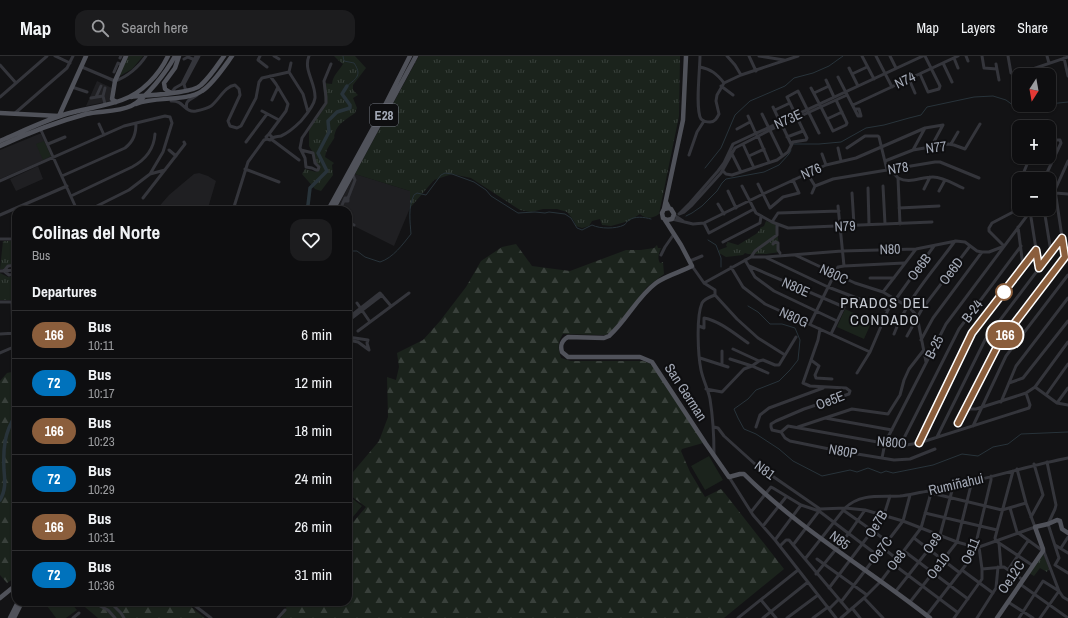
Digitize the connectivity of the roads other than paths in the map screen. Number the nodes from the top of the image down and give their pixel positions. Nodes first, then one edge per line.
1 (47, 56) edge
2 (55, 56) edge
3 (73, 56) edge
4 (86, 56) edge
5 (126, 56) edge
6 (146, 56) edge
7 (168, 56) edge
8 (175, 56) edge
9 (224, 56) edge
10 (232, 56) edge
11 (260, 56) edge
12 (274, 56) edge
13 (308, 56) edge
14 (410, 56) edge
15 (416, 56) edge
16 (686, 56) edge
17 (700, 56) edge
18 (727, 56) edge
19 (750, 56) edge
20 (760, 56) edge
21 (798, 56) edge
22 (862, 56) edge
23 (876, 56) edge
24 (890, 56) edge
25 (909, 56) edge
26 (924, 56) edge
27 (958, 56) edge
28 (966, 56) edge
29 (982, 56) edge
30 (1008, 56) edge
31 (1048, 56) edge
32 (181, 57) edge
33 (1068, 57) edge
34 (196, 58) edge
35 (954, 58) junction
36 (1064, 58) junction
37 (279, 59) dead end
38 (786, 59) edge
39 (912, 61) junction
40 (968, 61) dead end
41 (70, 63) junction
42 (291, 63) dead end
43 (943, 63) junction
44 (1049, 63) junction
45 (331, 64) dead end
46 (996, 64) dead end
47 (0, 65) edge
48 (122, 65) junction
49 (408, 66) junction
50 (82, 67) junction
51 (267, 67) dead end
52 (700, 67) junction
53 (867, 67) junction
54 (849, 68) dead end
55 (896, 68) junction
56 (931, 68) junction
57 (958, 68) dead end
58 (1038, 68) edge
59 (997, 69) junction
60 (756, 71) junction
61 (114, 72) dead end
62 (289, 72) junction
63 (852, 74) junction
64 (886, 74) junction
65 (920, 74) junction
66 (1012, 74) edge
67 (279, 75) junction
68 (741, 75) junction
69 (270, 76) junction
70 (1068, 76) edge
71 (838, 77) dead end
72 (186, 78) junction
73 (874, 79) junction
74 (909, 79) junction
75 (826, 80) dead end
76 (999, 80) dead end
77 (115, 81) junction
78 (952, 82) dead end
79 (16, 83) junction
80 (724, 83) junction
81 (101, 86) dead end
82 (277, 86) junction
83 (721, 86) junction
84 (829, 86) junction
85 (858, 86) junction
86 (72, 87) junction
87 (892, 87) junction
88 (105, 88) dead end
89 (811, 88) dead end
90 (188, 91) junction
91 (87, 92) dead end
92 (172, 93) junction
93 (200, 93) junction
94 (814, 93) junction
95 (847, 93) junction
96 (915, 93) dead end
97 (144, 95) junction
98 (733, 95) dead end
99 (103, 96) junction
100 (0, 97) edge
101 (96, 97) junction
102 (130, 97) junction
103 (91, 98) dead end
104 (163, 99) junction
105 (835, 99) junction
106 (122, 100) junction
107 (272, 100) dead end
108 (116, 102) junction
109 (306, 103) junction
110 (790, 103) junction
111 (105, 104) junction
112 (312, 104) junction
113 (853, 105) junction
114 (132, 106) junction
115 (820, 106) junction
116 (122, 109) junction
117 (186, 109) junction
118 (855, 109) dead end
119 (262, 111) dead end
120 (809, 111) junction
121 (308, 112) junction
122 (842, 112) junction
123 (0, 114) edge
124 (14, 114) junction
125 (267, 114) junction
126 (762, 114) dead end
127 (29, 115) junction
128 (59, 116) junction
129 (748, 116) dead end
130 (797, 116) junction
131 (827, 119) junction
132 (65, 120) junction
133 (279, 120) junction
134 (704, 121) junction
135 (750, 122) junction
136 (41, 123) junction
137 (136, 123) junction
138 (99, 124) dead end
139 (781, 124) junction
140 (980, 124) dead end
141 (925, 128) junction
142 (737, 129) dead end
143 (769, 129) junction
144 (803, 131) junction
145 (958, 132) dead end
146 (819, 133) dead end
147 (155, 134) dead end
148 (757, 135) junction
149 (104, 136) junction
150 (65, 137) dead end
151 (270, 137) junction
152 (788, 137) junction
153 (1056, 140) edge
154 (0, 141) edge
155 (184, 142) dead end
156 (246, 142) dead end
157 (48, 144) junction
158 (743, 144) junction
159 (792, 144) junction
160 (951, 144) junction
161 (0, 146) edge
162 (881, 147) junction
163 (931, 147) junction
164 (838, 148) dead end
165 (847, 148) dead end
166 (764, 149) junction
167 (169, 150) dead end
168 (301, 150) junction
169 (913, 150) junction
170 (731, 152) junction
171 (822, 154) dead end
172 (1056, 154) edge
173 (689, 155) dead end
174 (782, 155) junction
175 (176, 156) junction
176 (748, 156) junction
177 (54, 157) junction
178 (302, 159) junction
179 (841, 161) junction
180 (1068, 161) edge
181 (769, 162) junction
182 (885, 162) junction
183 (826, 164) junction
184 (754, 168) junction
185 (245, 169) junction
186 (165, 170) junction
187 (888, 170) junction
188 (723, 171) junction
189 (741, 172) junction
190 (351, 173) junction
191 (807, 173) junction
192 (150, 174) junction
193 (62, 176) junction
194 (930, 177) junction
195 (898, 178) junction
196 (979, 178) dead end
197 (793, 180) junction
198 (945, 180) junction
199 (0, 181) edge
200 (279, 182) dead end
201 (758, 184) dead end
202 (67, 186) junction
203 (707, 186) junction
204 (742, 186) dead end
205 (815, 186) junction
206 (883, 186) dead end
207 (1056, 186) edge
208 (868, 188) dead end
209 (963, 188) dead end
210 (924, 189) dead end
211 (728, 191) dead end
212 (940, 191) dead end
213 (812, 193) dead end
214 (852, 193) dead end
215 (1056, 193) edge
216 (762, 194) junction
217 (1068, 194) edge
218 (71, 196) junction
219 (143, 198) dead end
220 (1056, 199) edge
221 (750, 201) junction
222 (718, 204) dead end
223 (21, 206) edge
224 (75, 206) edge
225 (97, 206) edge
226 (234, 206) edge
227 (330, 206) edge
228 (335, 206) edge
229 (342, 206) edge
230 (838, 206) dead end
231 (939, 206) dead end
232 (736, 208) junction
233 (899, 208) junction
234 (666, 209) junction
235 (754, 209) junction
236 (12, 210) edge
237 (839, 211) junction
238 (1012, 213) edge
239 (724, 214) junction
240 (0, 215) edge
241 (674, 216) junction
242 (761, 216) junction
243 (1026, 216) edge
244 (1032, 216) edge
245 (1045, 216) edge
246 (666, 220) junction
247 (772, 222) junction
248 (932, 222) dead end
249 (704, 223) junction
250 (777, 224) junction
251 (869, 224) junction
252 (885, 224) junction
253 (900, 224) junction
254 (854, 225) junction
255 (840, 226) junction
256 (671, 227) junction
257 (1018, 227) junction
258 (674, 234) junction
259 (1062, 238) junction
260 (0, 239) edge
261 (12, 239) edge
262 (956, 240) junction
263 (722, 242) dead end
264 (761, 246) junction
265 (934, 246) junction
266 (970, 246) junction
267 (1003, 246) junction
268 (1021, 246) junction
269 (916, 249) junction
270 (1036, 250) junction
271 (842, 251) junction
272 (982, 252) junction
273 (1051, 252) junction
274 (780, 253) dead end
275 (661, 255) dead end
276 (794, 255) junction
277 (702, 256) dead end
278 (751, 257) junction
279 (766, 257) junction
280 (1066, 257) edge
281 (745, 260) junction
282 (691, 264) junction
283 (904, 264) junction
284 (12, 266) edge
285 (749, 266) junction
286 (844, 266) junction
287 (1023, 266) junction
288 (731, 267) junction
289 (1039, 268) junction
290 (12, 270) edge
291 (0, 271) edge
292 (4, 271) junction
293 (834, 273) junction
294 (12, 274) edge
295 (1068, 275) edge
296 (870, 278) dead end
297 (894, 278) junction
298 (704, 283) junction
299 (828, 287) junction
300 (883, 292) junction
301 (409, 293) dead end
302 (715, 295) junction
303 (1068, 298) edge
304 (822, 299) junction
305 (895, 299) junction
306 (0, 302) edge
307 (12, 302) edge
308 (357, 303) dead end
309 (391, 306) junction
310 (907, 306) junction
311 (362, 309) junction
312 (888, 310) junction
313 (816, 312) junction
314 (352, 315) edge
315 (917, 316) junction
316 (352, 318) edge
317 (837, 321) junction
318 (1068, 321) edge
319 (370, 322) junction
320 (810, 324) junction
321 (699, 326) junction
322 (820, 329) junction
323 (358, 331) dead end
324 (0, 334) edge
325 (12, 334) edge
326 (831, 334) junction
327 (894, 334) dead end
328 (796, 336) dead end
329 (907, 336) dead end
330 (352, 337) edge
331 (921, 340) junction
332 (352, 341) edge
333 (1068, 342) edge
334 (748, 343) dead end
335 (12, 348) edge
336 (733, 349) dead end
337 (722, 351) dead end
338 (923, 351) junction
339 (870, 352) junction
340 (0, 353) edge
341 (785, 355) junction
342 (700, 358) junction
343 (730, 359) dead end
344 (811, 360) junction
345 (759, 361) junction
346 (926, 362) junction
347 (1068, 364) edge
348 (722, 365) junction
349 (752, 366) junction
350 (728, 367) dead end
351 (768, 373) dead end
352 (857, 373) dead end
353 (832, 379) dead end
354 (1009, 383) junction
355 (824, 387) junction
356 (1035, 387) junction
357 (1068, 388) edge
358 (706, 389) junction
359 (1026, 393) junction
360 (1046, 395) junction
361 (1001, 402) junction
362 (1057, 403) junction
363 (1068, 405) edge
364 (982, 406) junction
365 (966, 407) junction
366 (823, 418) junction
367 (958, 423) dead end
368 (973, 426) junction
369 (714, 427) junction
370 (756, 427) dead end
371 (797, 427) junction
372 (892, 430) junction
373 (781, 432) junction
374 (937, 437) junction
375 (919, 443) junction
376 (886, 444) junction
377 (900, 446) junction
378 (935, 449) dead end
379 (714, 455) junction
380 (882, 458) junction
381 (1068, 458) edge
382 (1047, 462) junction
383 (1034, 464) junction
384 (1017, 470) junction
385 (1013, 471) junction
386 (991, 476) junction
387 (729, 477) junction
388 (972, 481) junction
389 (953, 487) junction
390 (930, 492) junction
391 (765, 495) junction
392 (910, 495) junction
393 (890, 496) junction
394 (786, 497) junction
395 (950, 498) junction
396 (967, 502) junction
397 (1026, 503) junction
398 (801, 505) junction
399 (778, 506) junction
400 (985, 506) junction
401 (1010, 508) junction
402 (844, 509) junction
403 (819, 510) junction
404 (865, 510) junction
405 (1002, 510) junction
406 (751, 512) junction
407 (925, 513) junction
408 (884, 516) junction
409 (1031, 516) junction
410 (945, 517) junction
411 (792, 518) junction
412 (858, 520) junction
413 (903, 521) junction
414 (833, 522) junction
415 (962, 522) junction
416 (1048, 524) junction
417 (763, 526) junction
418 (980, 526) junction
419 (1035, 527) junction
420 (806, 528) junction
421 (921, 528) junction
422 (997, 530) junction
423 (873, 531) junction
424 (1017, 532) junction
425 (849, 533) junction
426 (1068, 533) edge
427 (940, 535) junction
428 (1068, 537) edge
429 (914, 538) junction
430 (821, 539) junction
431 (775, 540) junction
432 (887, 541) junction
433 (1028, 541) junction
434 (957, 542) junction
435 (997, 542) junction
436 (863, 544) junction
437 (793, 545) junction
438 (1054, 545) junction
439 (780, 546) junction
440 (977, 547) junction
441 (883, 548) junction
442 (1061, 548) junction
443 (928, 549) junction
444 (836, 550) junction
445 (1043, 550) junction
446 (904, 551) junction
447 (1068, 553) edge
448 (877, 555) junction
449 (1018, 556) junction
450 (817, 558) dead end
451 (805, 559) junction
452 (898, 559) junction
453 (943, 560) junction
454 (850, 561) junction
455 (918, 562) junction
456 (824, 564) junction
457 (893, 564) junction
458 (1032, 565) junction
459 (1055, 565) junction
460 (1050, 566) junction
461 (1000, 567) junction
462 (982, 569) junction
463 (798, 570) junction
464 (1008, 570) junction
465 (865, 571) junction
466 (961, 571) junction
467 (933, 573) junction
468 (1068, 573) edge
469 (816, 574) junction
470 (839, 574) junction
471 (909, 575) junction
472 (881, 581) junction
473 (808, 582) junction
474 (1021, 582) junction
475 (980, 583) junction
476 (854, 585) junction
477 (950, 585) junction
478 (923, 586) junction
479 (12, 588) edge
480 (829, 588) junction
481 (896, 591) junction
482 (1059, 591) junction
483 (993, 593) junction
484 (818, 594) junction
485 (1034, 595) junction
486 (866, 597) junction
487 (0, 598) edge
488 (940, 599) junction
489 (968, 599) junction
490 (761, 600) junction
491 (840, 600) junction
492 (1068, 600) edge
493 (910, 602) junction
494 (1008, 602) junction
495 (1049, 605) junction
496 (16, 606) edge
497 (20, 606) edge
498 (100, 606) edge
499 (114, 606) edge
500 (195, 606) edge
501 (828, 608) junction
502 (284, 610) dead end
503 (851, 610) junction
504 (770, 612) junction
505 (958, 612) junction
506 (1023, 612) junction
507 (80, 613) dead end
508 (929, 617) edge
509 (999, 617) edge
510 (10, 618) edge
511 (14, 618) edge
512 (73, 618) edge
513 (115, 618) edge
514 (124, 618) edge
515 (211, 618) edge
516 (278, 618) edge
517 (738, 618) edge
518 (763, 618) edge
519 (776, 618) edge
520 (787, 618) edge
521 (813, 618) edge
522 (836, 618) edge
523 (841, 618) edge
524 (860, 618) edge
525 (883, 618) edge
526 (954, 618) edge
527 (977, 618) edge
528 (1019, 618) edge
529 (1033, 618) edge
530 (1040, 618) edge
531 (1068, 618) edge

1 - 79 street
2 - 41 street
3 - 41 street
4 - 50 main road
5 - 48 main road
6 - 77 street
7 - 102 main road
8 - 97 main road
9 - 90 main road
10 - 93 main road
11 - 51 street
12 - 37 street
13 - 112 street
14 - 49 main road, E28
15 - 49 main road, E28
16 - 234 main road
17 - 52 street
18 - 68 street
19 - 60 street
20 - 38 street
21 - 38 street
22 - 53 street
23 - 64 street
24 - 55 street
25 - 39 street
26 - 39 street, N73E
26 - 56 street
27 - 35 street, N74
28 - 40 street
29 - 59 street
30 - 66 street
31 - 44 street
32 - 34 street
32 - 92 main road
33 - 36 street
34 - 72 street
35 - 43 street, N74
35 - 57 street
36 - 44 street
36 - 70 street
38 - 60 street
39 - 55 street, N73E
41 - 124 street
42 - 62 street
43 - 56 street, N74
43 - 78 street
44 - 58 street
45 - 168 street
46 - 59 street
47 - 79 street
48 - 61 street
48 - 77 main road
49 - 190 main road, E28
50 - 77 street
50 - 86 main road
52 - 80 street
52 - 134 street
53 - 63 street
53 - 73 street
54 - 63 street
55 - 64 street, N73E
56 - 65 street, N74
56 - 65 street
59 - 76 street
60 - 68 street
62 - 67 street
62 - 109 street
63 - 85 street
64 - 73 street, N73E
64 - 87 street
65 - 74 street, N74
67 - 69 street
67 - 82 street
68 - 80 street
69 - 82 street
69 - 117 street
71 - 95 street
72 - 90 street
72 - 92 street
73 - 85 street, N73E
74 - 87 street, N74
74 - 96 street
75 - 84 street
77 - 108 main road
79 - 100 street
80 - 83 street
81 - 101 street
82 - 107 street
82 - 133 street
83 - 98 street
83 - 134 street
84 - 94 street
84 - 105 street
85 - 95 street, N73E
86 - 91 street
86 - 128 main road
87 - 113 street, N74
88 - 99 street
89 - 94 street
90 - 92 main road
92 - 97 main road
93 - 104 main road
93 - 117 street
94 - 115 street
95 - 105 street, N73E
95 - 113 street
97 - 102 main road
97 - 114 main road
99 - 101 street
99 - 111 street
101 - 103 street
102 - 106 main road
102 - 114 main road
104 - 114 main road
104 - 117 street
105 - 115 street, N73E
105 - 122 street
106 - 108 main road
106 - 116 main road
108 - 111 main road
109 - 112 street
109 - 121 street
110 - 120 street
110 - 130 street
110 - 139 street
111 - 128 main road
112 - 121 street
113 - 118 street
114 - 116 main road
115 - 120 street, N73E
115 - 131 street
116 - 132 main road
119 - 125 street
120 - 130 street, N73E
120 - 146 street
121 - 151 street
122 - 131 street
122 - 131 street
123 - 124 main road
123 - 127 main road
124 - 127 main road
125 - 133 street
125 - 156 street
126 - 143 street
127 - 128 main road
127 - 136 main road
128 - 132 main road
128 - 136 main road
129 - 135 street
130 - 139 street, N73E
130 - 144 street
132 - 136 main road
133 - 151 street
134 - 173 street
135 - 142 street
135 - 148 street
136 - 154 main road
136 - 157 street
136 - 161 main road
137 - 149 street
137 - 192 street
137 - 193 street
138 - 149 street
139 - 143 street, N73E
139 - 152 street
140 - 160 street, N77
141 - 162 street, N76
141 - 163 street, N76
141 - 169 street
143 - 148 street, N73E
143 - 174 street
144 - 152 street
144 - 159 street
145 - 160 street
147 - 218 street
148 - 158 street, N73E
148 - 166 street
148 - 170 street, N73E
149 - 177 street
150 - 157 street
151 - 178 street
151 - 185 street
152 - 159 street
153 - 172 street
155 - 175 street
157 - 177 street
158 - 170 street, N73E
158 - 176 street
159 - 174 street
160 - 163 street, N77
162 - 165 street
162 - 179 street, N76
162 - 182 street
163 - 169 street, N77
164 - 179 street
166 - 176 street
166 - 181 street
167 - 175 street
168 - 178 street
168 - 178 street
169 - 182 street, N77
170 - 188 street, N73E
170 - 189 street
170 - 203 street, N73E
171 - 183 street
174 - 181 street
175 - 186 street
176 - 184 street
177 - 193 street
177 - 199 street
179 - 183 street, N76
180 - 207 street
181 - 184 street
182 - 187 street
183 - 191 street, N76
184 - 189 street
185 - 200 street
185 - 226 street
186 - 192 street
186 - 219 street
187 - 195 street
187 - 196 street, N78
187 - 205 street, N78
188 - 189 street
188 - 203 street, N73E
190 - 227 main road, E28
190 - 228 main road, E28
190 - 229 street
191 - 197 street, N76
191 - 205 street
192 - 225 street
193 - 202 street
194 - 195 street
194 - 198 street
194 - 210 street
195 - 233 street
197 - 216 street, N76
197 - 216 street
198 - 209 street
198 - 212 street
201 - 216 street
202 - 218 street
202 - 223 street
203 - 241 street, N73E
204 - 221 street, N79
205 - 213 street
206 - 252 street
208 - 251 street
211 - 232 street
214 - 254 street
215 - 217 street
216 - 221 street, N76
218 - 224 street
220 - 259 street
221 - 232 street, N76
221 - 235 street, N79
222 - 239 street
230 - 237 street
231 - 233 street
232 - 239 street, N76
233 - 253 street
234 - 241 main road
234 - 246 main road
235 - 242 street, N79
235 - 249 street
236 - 240 street
237 - 247 street
237 - 255 street
238 - 267 street
239 - 249 street, N76
241 - 246 main road
241 - 249 street, N76
241 - 256 main road
242 - 247 street, N79
242 - 263 street
243 - 257 street, B-25
244 - 270 street
245 - 273 street
246 - 256 main road
247 - 250 street, N79
248 - 253 street, N79
250 - 255 street, N79
250 - 264 street
251 - 252 street, N79
251 - 254 street, N79
252 - 253 street, N79
254 - 255 street, N79
255 - 271 street
256 - 258 main road
257 - 267 street, B-25
257 - 268 street
258 - 275 street
258 - 282 main road
259 - 273 street
259 - 280 street
260 - 261 street
262 - 265 street, N80
262 - 266 street
262 - 310 street
264 - 274 street
264 - 278 street
265 - 269 street, N80
265 - 305 street, Oe6B
266 - 272 street
266 - 315 street, Oe6D
267 - 272 street
267 - 346 street, B-25
268 - 287 street
268 - 377 street, B-24
269 - 271 street, N80
269 - 283 street
270 - 287 street
270 - 289 street
271 - 276 street, N80
271 - 286 street
272 - 331 street
273 - 289 street
276 - 279 street, N80C
276 - 293 street, N80C
277 - 282 street
278 - 279 street, N80C
278 - 281 street, N80C
279 - 299 street
280 - 365 street
281 - 285 street
281 - 288 street, N80C
282 - 298 street
282 - 379 main road, San German
283 - 286 street
283 - 297 street
284 - 292 street
285 - 304 street, N80E
285 - 313 street
286 - 293 street
287 - 375 street
288 - 298 street, N80C
288 - 320 street, N80G
289 - 374 street
290 - 292 street
291 - 292 street
292 - 294 street
293 - 299 street
293 - 300 street, N80C
295 - 364 street
296 - 297 street
297 - 300 street
298 - 302 street
299 - 304 street
299 - 312 street
300 - 305 street, N80C
301 - 309 street
302 - 321 street
302 - 341 street
303 - 354 street
304 - 313 street
304 - 317 street, N80E
305 - 310 street, N80C
305 - 312 street, Oe6B
306 - 307 street
308 - 311 street
309 - 311 street
309 - 319 street
310 - 315 street, N80C
310 - 327 street
311 - 314 street
311 - 316 street
311 - 319 street
312 - 339 street, Oe6B
313 - 317 street
313 - 320 street
315 - 329 street, Oe6D
315 - 331 street
317 - 326 street
318 - 354 street
319 - 323 street
320 - 322 street, N80G
321 - 334 street
321 - 342 street
322 - 326 street, N80G
322 - 344 street, Oe5E
324 - 325 street
326 - 339 street, N80G
328 - 341 street
330 - 332 street
331 - 338 street
333 - 356 street
335 - 340 street
336 - 345 street
337 - 348 street
338 - 346 street
338 - 366 street
339 - 352 street, Oe6B
341 - 345 street
342 - 348 street
342 - 358 street
343 - 349 street
344 - 353 street
344 - 355 street, Oe5E
345 - 349 street
346 - 372 street, B-25
347 - 360 street
348 - 350 street
349 - 351 street
349 - 358 street
354 - 361 street
355 - 370 street
355 - 373 street, Oe5E
356 - 359 street
356 - 360 street
357 - 362 street
358 - 369 street
359 - 361 street
359 - 368 street, N80O
360 - 362 street
361 - 364 street
362 - 363 street
364 - 365 street
364 - 368 street
365 - 367 street
366 - 371 street
366 - 372 street
368 - 374 street, N80O
369 - 379 street
369 - 403 street, N81
371 - 373 street
371 - 376 street, N80O
372 - 376 street, B-25
373 - 380 street, N80P
374 - 375 street, N80O
375 - 377 street, N80O
376 - 377 street, N80O
376 - 380 street, B-25
378 - 380 street, N80P
379 - 387 main road
381 - 382 street, Rumiñahui
382 - 383 street, Rumiñahui
382 - 416 street
383 - 384 street, Rumiñahui
383 - 409 street
384 - 385 street, Rumiñahui
384 - 397 street
385 - 386 street, Rumiñahui
385 - 405 street
386 - 388 street, Rumiñahui
386 - 400 street, Oe11
387 - 391 main road, N85
387 - 406 street
388 - 389 street, Rumiñahui
388 - 396 street, Oe10
389 - 390 street, Rumiñahui
389 - 395 street, Oe9
390 - 392 street, Rumiñahui
390 - 395 street
390 - 407 street, Oe8
391 - 394 street
391 - 399 main road, N85
391 - 406 street
392 - 393 street, Rumiñahui
392 - 413 street, Oe7C
393 - 402 street, Rumiñahui
393 - 408 street, Oe7B
394 - 398 street
394 - 399 street
395 - 396 street
395 - 410 street, Oe9
396 - 400 street
396 - 415 street, Oe10
397 - 401 street
397 - 409 street
398 - 403 street
398 - 411 street
399 - 411 main road, N85
399 - 417 street
400 - 405 street
400 - 418 street, Oe11
401 - 405 street
401 - 424 street
402 - 403 street
402 - 404 street
402 - 412 street
402 - 414 street
403 - 414 street, N81
403 - 420 street
404 - 408 street
404 - 412 street
405 - 422 street
406 - 417 street
407 - 410 street
407 - 421 street, Oe8
408 - 413 street
408 - 423 street, Oe7B
409 - 419 street
410 - 415 street
410 - 427 street, Oe9
411 - 420 main road, N85
411 - 431 street
412 - 423 street
412 - 425 street
413 - 421 street
413 - 432 street, Oe7C
414 - 425 street, N81
414 - 430 street
415 - 418 street
415 - 434 street, Oe10
416 - 419 main road
416 - 426 main road
416 - 438 street
417 - 431 street
418 - 422 street
418 - 440 street, Oe11
419 - 424 street
419 - 445 main road
420 - 430 main road, N85
420 - 437 street
421 - 427 street
421 - 429 street, Oe8
422 - 435 street
423 - 432 street
423 - 436 street, Oe7B
424 - 433 street
424 - 435 street
425 - 436 street, N81
425 - 444 street
427 - 434 street
427 - 443 street, Oe9
428 - 442 street
429 - 443 street
429 - 446 street, Oe8
430 - 444 main road, N85
430 - 451 street
431 - 439 street
432 - 441 street, Oe7C
433 - 445 street
433 - 449 street
434 - 440 street
434 - 453 street, Oe10
435 - 440 street
435 - 449 street
435 - 461 street
436 - 448 street, N81
436 - 454 street, Oe7B
437 - 439 street
437 - 451 street
438 - 442 street
438 - 459 street
439 - 463 street
440 - 462 street
440 - 466 street, Oe11
441 - 448 street, Oe7C
441 - 452 street
442 - 447 street
443 - 453 street
443 - 455 street, Oe9
444 - 454 main road, N85
444 - 456 street
445 - 458 main road, Oe12C
445 - 460 street
446 - 452 street, Oe8
446 - 455 street
448 - 465 street, Oe7C
449 - 458 street
449 - 464 street
450 - 456 street
451 - 469 street
452 - 457 street, Oe8
453 - 466 street
453 - 467 street, Oe10
454 - 465 main road, N85
454 - 470 street, Oe7B
455 - 467 street
455 - 471 street, Oe9
456 - 469 street
456 - 470 street
457 - 471 street
457 - 472 street, Oe8
458 - 474 main road, Oe12C
459 - 460 street
459 - 468 street
460 - 482 street
461 - 462 street
461 - 464 street
461 - 483 street
462 - 475 street
463 - 473 street
463 - 490 street
464 - 474 street
465 - 472 main road, N85
465 - 476 street, Oe7C
466 - 475 street
466 - 477 street, Oe11
467 - 477 street
467 - 478 street, Oe10
469 - 480 street
470 - 476 street
470 - 480 street, Oe7B
471 - 478 street
471 - 481 street, Oe9
472 - 481 main road, N85
472 - 486 street, Oe8
473 - 484 street
473 - 504 street
474 - 485 street
474 - 494 main road, Oe12C
475 - 483 street
475 - 489 street
476 - 486 street
476 - 491 street, Oe7C
477 - 488 street, Oe11
477 - 489 street
478 - 488 street
478 - 493 street, Oe10
479 - 487 main road
480 - 491 street
481 - 493 main road, N85
482 - 485 street
482 - 492 street
482 - 495 street
483 - 527 street
484 - 501 street
484 - 520 street
485 - 495 street
485 - 506 street
486 - 503 street, Oe8
486 - 525 street
488 - 505 street
488 - 508 street, Oe11
489 - 505 street
490 - 504 street
490 - 517 street
491 - 501 street, Oe7C
491 - 503 street
493 - 508 main road, N85
494 - 506 street
494 - 509 main road, Oe12C
495 - 530 street
495 - 531 street
496 - 510 main road
497 - 511 main road
498 - 513 street
499 - 514 street
500 - 515 street
501 - 521 street, Oe7C
501 - 522 street
502 - 516 street
503 - 523 street, Oe8
503 - 524 street
504 - 518 street
504 - 519 street
505 - 526 street
506 - 528 street
506 - 529 street
507 - 512 street

